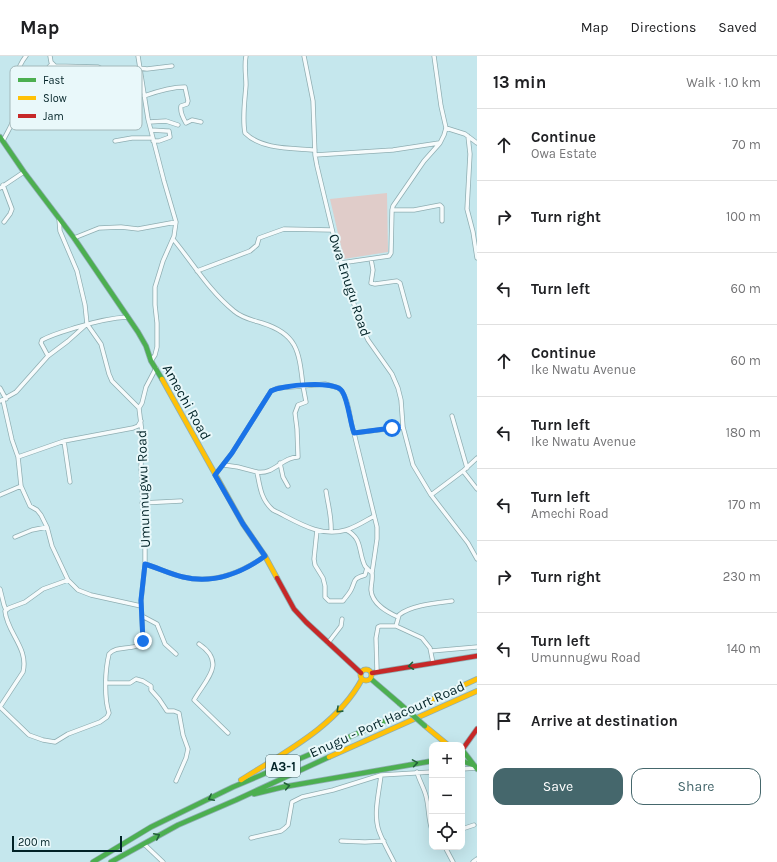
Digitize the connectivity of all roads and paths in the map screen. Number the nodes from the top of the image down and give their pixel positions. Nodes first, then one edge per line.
1 (26, 56) edge
2 (50, 56) edge
3 (138, 56) edge
4 (246, 56) edge
5 (304, 56) edge
6 (434, 56) edge
7 (52, 64) junction
8 (19, 66) edge
9 (49, 66) edge
10 (55, 66) edge
11 (140, 66) edge
12 (172, 66) dead end
13 (142, 68) edge
14 (142, 86) edge
15 (144, 96) junction
16 (149, 122) junction
17 (201, 122) dead end
18 (178, 125) dead end
19 (446, 128) junction
20 (10, 129) edge
21 (151, 130) junction
22 (468, 136) junction
23 (0, 137) edge
24 (153, 139) junction
25 (3, 141) junction
26 (115, 141) dead end
27 (440, 143) junction
28 (477, 143) edge
29 (315, 150) junction
30 (315, 155) junction
31 (24, 172) junction
32 (2, 186) edge
33 (392, 210) junction
34 (59, 220) junction
35 (442, 221) dead end
36 (4, 222) dead end
37 (176, 222) junction
38 (332, 230) junction
39 (74, 238) junction
40 (173, 239) junction
41 (476, 245) edge
42 (477, 258) edge
43 (372, 259) junction
44 (341, 263) junction
45 (197, 271) junction
46 (409, 316) dead end
47 (128, 317) junction
48 (87, 324) junction
49 (48, 356) junction
50 (151, 361) junction
51 (156, 368) junction
52 (303, 386) junction
53 (0, 388) edge
54 (3, 400) edge
55 (139, 408) junction
56 (452, 416) dead end
57 (141, 422) junction
58 (403, 427) junction
59 (354, 433) junction
60 (64, 441) junction
61 (18, 457) junction
62 (477, 458) edge
63 (280, 463) junction
64 (224, 465) junction
65 (467, 468) junction
66 (463, 471) junction
67 (257, 472) junction
68 (215, 475) junction
69 (70, 482) dead end
70 (21, 486) junction
71 (288, 486) dead end
72 (477, 489) edge
73 (326, 492) dead end
74 (0, 495) edge
75 (431, 495) junction
76 (181, 501) dead end
77 (142, 503) junction
78 (374, 516) junction
79 (47, 527) junction
80 (317, 530) junction
81 (346, 530) junction
82 (331, 532) junction
83 (15, 537) dead end
84 (265, 556) junction
85 (477, 559) edge
86 (145, 564) junction
87 (367, 568) junction
88 (372, 573) junction
89 (68, 580) junction
90 (0, 589) edge
91 (452, 602) dead end
92 (141, 606) junction
93 (6, 610) junction
94 (142, 616) junction
95 (398, 617) junction
96 (342, 619) dead end
97 (396, 626) junction
98 (328, 643) junction
99 (199, 644) dead end
100 (477, 647) edge
101 (431, 652) junction
102 (176, 654) dead end
103 (477, 656) edge
104 (433, 663) junction
105 (374, 672) junction
106 (360, 673) junction
107 (362, 679) junction
108 (371, 679) junction
109 (477, 679) edge
110 (106, 684) junction
111 (477, 691) edge
112 (477, 729) edge
113 (228, 733) dead end
114 (444, 742) edge
115 (465, 748) edge
116 (465, 754) edge
117 (429, 762) edge
118 (465, 762) edge
119 (475, 767) edge
120 (465, 769) edge
121 (417, 772) junction
122 (429, 772) edge
123 (381, 776) junction
124 (176, 781) dead end
125 (233, 787) junction
126 (236, 800) junction
127 (429, 815) edge
128 (474, 825) dead end
129 (465, 828) edge
130 (251, 838) dead end
131 (341, 841) dead end
132 (384, 841) junction
133 (143, 843) junction
134 (447, 850) edge
135 (477, 859) edge
136 (93, 862) edge
137 (111, 862) edge
138 (163, 862) edge
139 (394, 862) edge
140 (453, 862) edge
141 (473, 862) edge

1 - 8 street
2 - 7 street
3 - 11 street
4 - 29 street
5 - 29 street, Owa Enugu Road
6 - 19 street
7 - 9 street
7 - 10 street
12 - 13 street
14 - 15 street
15 - 16 street
15 - 17 street
16 - 18 street
16 - 21 street
19 - 22 street
19 - 27 street
20 - 25 street
21 - 24 street
21 - 24 street
22 - 28 street
22 - 41 street
23 - 25 main road, Amechi Road
24 - 26 street
24 - 37 street
25 - 31 main road, Amechi Road
27 - 30 street
27 - 33 street
29 - 30 street, Owa Enugu Road
30 - 38 street, Owa Enugu Road
31 - 32 street
31 - 34 main road, Amechi Road
32 - 36 street
33 - 35 street
33 - 43 street
34 - 39 main road, Amechi Road
34 - 48 street
37 - 39 street
37 - 40 street
38 - 44 street, Owa Enugu Road
38 - 45 street
39 - 47 main road, Amechi Road
40 - 45 street
40 - 50 street
41 - 42 street
43 - 44 street
43 - 46 street
44 - 58 street, Owa Enugu Road
45 - 52 street
47 - 48 street
47 - 50 main road, Amechi Road
48 - 49 street
48 - 49 street
48 - 55 street
49 - 54 street
50 - 51 main road, Amechi Road
51 - 55 street, Umunnugwu Road
51 - 68 main road, Amechi Road
52 - 59 street
52 - 63 street
52 - 64 street
53 - 54 street
54 - 61 street
55 - 57 street, Umunnugwu Road
56 - 65 street
57 - 60 street
57 - 77 street, Umunnugwu Road
58 - 59 street
58 - 75 street, Owa Enugu Road
59 - 78 street
60 - 61 street
60 - 69 street
61 - 70 street
62 - 65 street
63 - 67 street
63 - 71 street
64 - 67 street
64 - 68 street
65 - 66 street
66 - 72 street
66 - 75 street
67 - 80 street
68 - 84 main road, Amechi Road
70 - 74 street
70 - 79 street
73 - 82 street
75 - 85 street, Owa Enugu Road
76 - 77 street
77 - 86 street, Umunnugwu Road
78 - 81 street
78 - 88 street
79 - 83 street
79 - 89 street
80 - 82 street
80 - 87 street
81 - 82 street
81 - 87 street
84 - 86 street
84 - 98 main road, Amechi Road
86 - 92 street, Umunnugwu Road
87 - 88 street
88 - 95 street
89 - 92 street
89 - 93 street
90 - 93 street
91 - 95 street
92 - 94 street, Umunnugwu Road
93 - 110 street, Umunnugwu Road
94 - 102 street
94 - 110 street, Umunnugwu Road
95 - 97 street
96 - 98 street
97 - 101 street
97 - 105 street
98 - 106 main road, Amechi Road
99 - 113 street
100 - 101 street
101 - 104 street
103 - 104 main road
104 -> 105 main road
105 - 106 main road
105 - 108 main road
106 - 107 main road
107 - 108 main road
107 -> 125 main road
108 - 114 main road, bridge
109 - 125 main road, A3-1
110 - 124 street
111 - 126 main road, Enugu - Port Hacourt Road
112 - 115 main road
116 - 119 main road
126 -> 117 main road
118 - 119 main road
119 - 120 street
121 - 122 street
121 - 123 street
121 - 127 street
123 - 130 street
123 - 132 street
125 -> 136 main road, A3-1
133 -> 126 main road, Enugu - Port Hacourt Road
128 - 129 street
131 - 132 street
132 - 139 street
133 - 137 main road, Enugu - Port Hacourt Road
133 - 138 street
134 - 140 street
135 - 141 street

